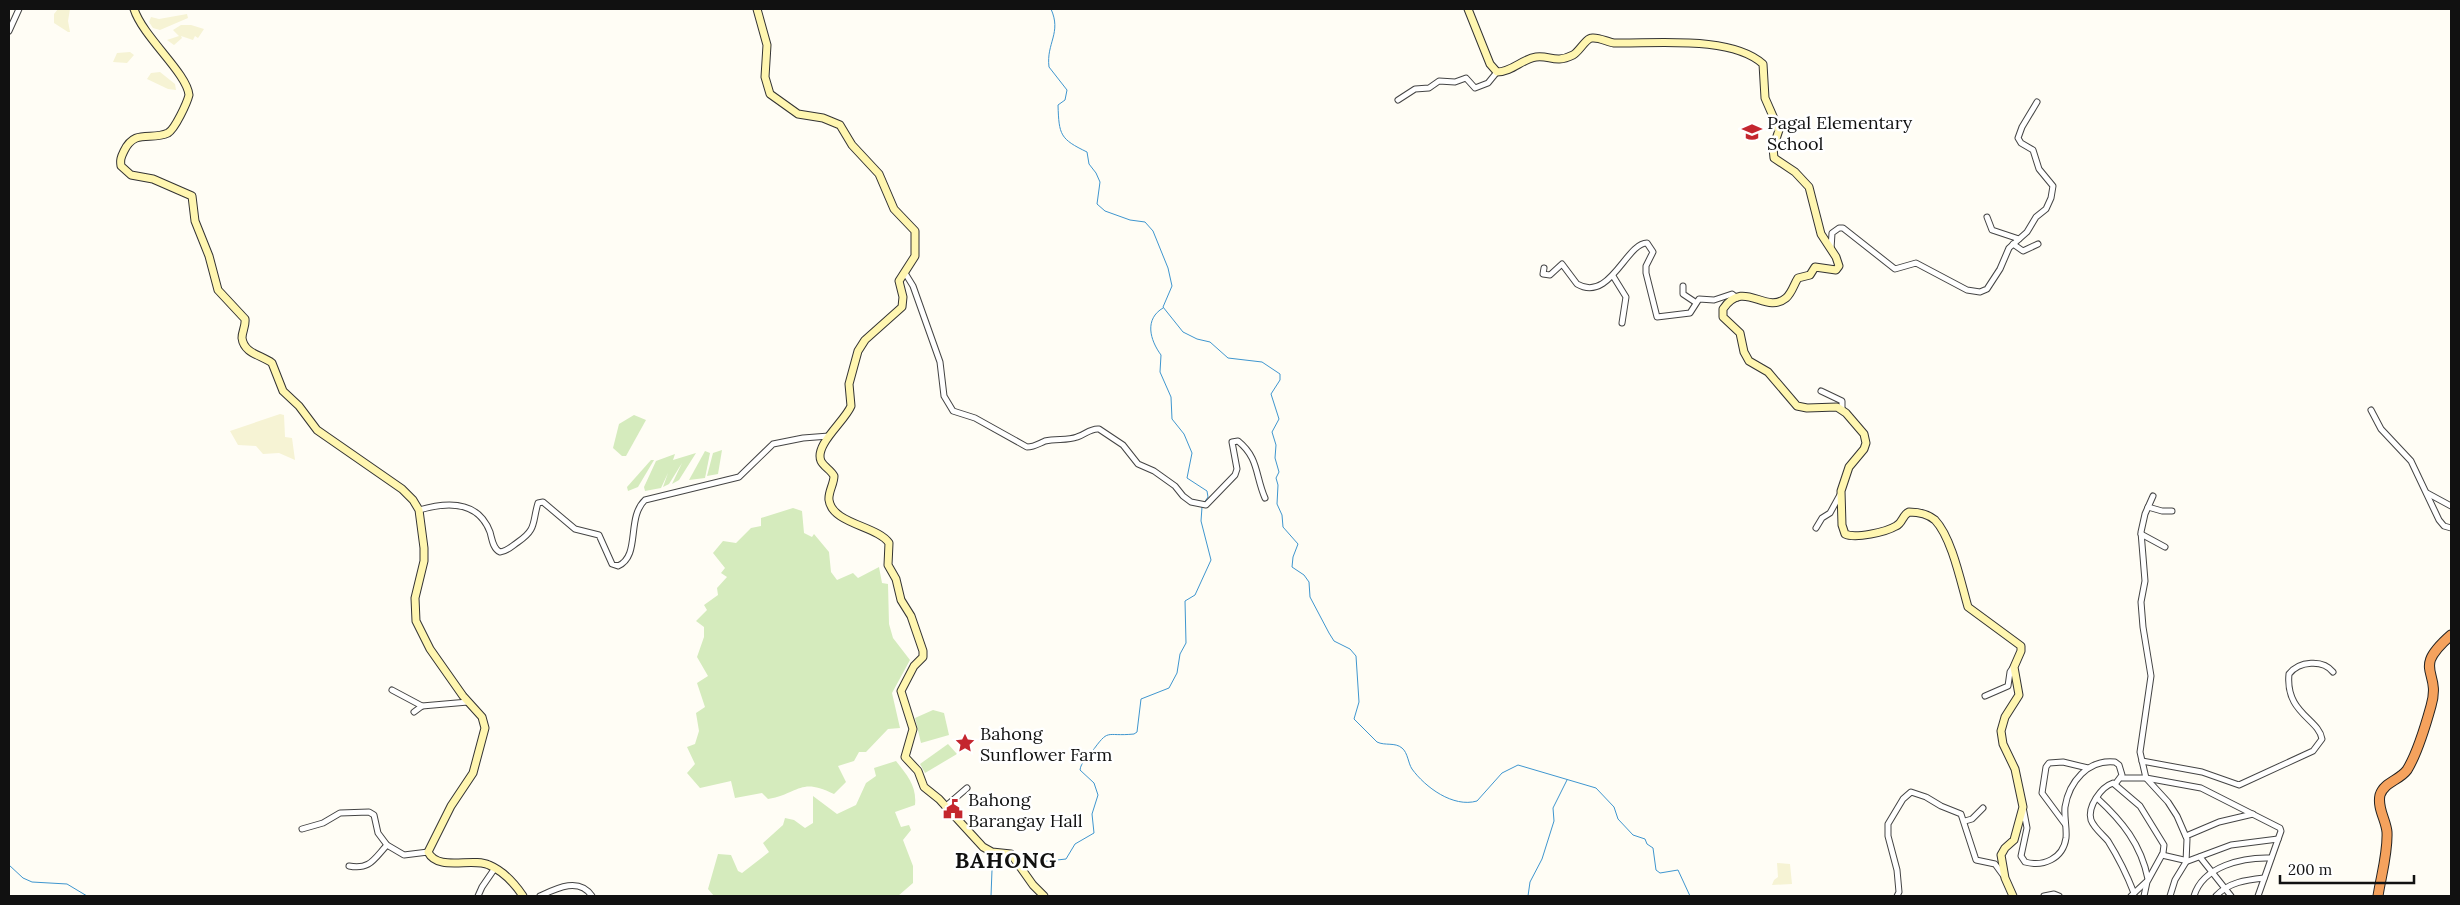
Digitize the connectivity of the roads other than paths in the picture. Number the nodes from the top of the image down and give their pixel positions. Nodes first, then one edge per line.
1 (19, 9) edge
2 (134, 9) edge
3 (757, 9) edge
4 (1468, 9) edge
5 (9, 31) edge
6 (1497, 72) junction
7 (1398, 100) dead end
8 (2037, 102) dead end
9 (1987, 217) dead end
10 (2020, 239) junction
11 (2013, 244) junction
12 (2038, 244) dead end
13 (1832, 249) junction
14 (1544, 268) dead end
15 (904, 273) junction
16 (1613, 276) junction
17 (1683, 286) dead end
18 (1737, 298) junction
19 (1695, 302) junction
20 (1622, 323) dead end
21 (1821, 390) dead end
22 (1842, 410) junction
23 (2371, 410) dead end
24 (829, 436) junction
25 (2427, 492) junction
26 (1841, 493) junction
27 (2153, 496) dead end
28 (1265, 498) dead end
29 (2451, 506) edge
30 (2148, 507) junction
31 (419, 510) junction
32 (2172, 511) dead end
33 (1816, 528) dead end
34 (2451, 528) edge
35 (2141, 534) junction
36 (2165, 547) dead end
37 (2451, 635) edge
38 (2014, 666) junction
39 (2333, 672) dead end
40 (392, 690) dead end
41 (1985, 696) dead end
42 (468, 702) junction
43 (422, 706) junction
44 (414, 712) dead end
45 (2142, 762) junction
46 (2088, 768) junction
47 (2122, 778) junction
48 (2146, 778) junction
49 (2116, 783) junction
50 (967, 788) dead end
51 (2097, 798) junction
52 (946, 807) junction
53 (2023, 807) junction
54 (1983, 808) dead end
55 (2253, 814) junction
56 (1964, 821) junction
57 (2066, 825) junction
58 (302, 828) dead end
59 (2186, 836) junction
60 (2278, 839) junction
61 (387, 845) junction
62 (428, 852) junction
63 (2162, 854) junction
64 (2200, 857) junction
65 (2271, 858) junction
66 (2186, 862) junction
67 (349, 866) dead end
68 (495, 868) junction
69 (2212, 872) junction
70 (2005, 878) junction
71 (2264, 878) junction
72 (2147, 880) junction
73 (2225, 888) junction
74 (2132, 895) edge
75 (478, 896) edge
76 (523, 896) edge
77 (540, 896) edge
78 (592, 896) edge
79 (1044, 896) edge
80 (1896, 896) edge
81 (2013, 896) edge
82 (2044, 896) edge
83 (2059, 896) edge
84 (2144, 896) edge
85 (2170, 896) edge
86 (2194, 896) edge
87 (2216, 896) edge
88 (2231, 896) edge
89 (2258, 896) edge
90 (2378, 896) edge

1 - 5 street
2 - 31 street
3 - 15 street
4 - 6 street
6 - 7 street
6 - 13 street
8 - 10 street
9 - 10 street
10 - 11 street
11 - 12 street
11 - 13 street
13 - 18 street
14 - 16 street
15 - 24 street
15 - 28 street
16 - 19 street
16 - 20 street
17 - 19 street
18 - 19 street
18 - 22 street
21 - 22 street
22 - 26 street
23 - 25 street
24 - 31 street
24 - 52 street
25 - 29 street
25 - 34 street
26 - 33 street
26 - 38 street
27 - 30 street
30 - 32 street
30 - 35 street
31 - 42 street
35 - 36 street
35 - 45 street
37 - 90 highway
38 - 41 street
38 - 53 street
39 - 45 street
40 - 43 street
42 - 43 street
42 - 62 street
43 - 44 street
45 - 48 street
46 - 47 street
46 - 57 street
46 - 57 street
47 - 48 street
47 - 49 street
48 - 55 street
48 - 59 street
49 - 51 street
49 - 63 street
50 - 52 street
51 - 72 street
51 - 74 street
52 - 79 street
53 - 57 street
53 - 70 street
54 - 56 street
55 - 59 street
55 - 60 street
56 - 70 street
56 - 80 street
58 - 61 street
59 - 66 street
60 - 64 street
60 - 65 street
61 - 62 street
61 - 67 street
62 - 68 street
63 - 66 street
63 - 72 street
64 - 66 street
64 - 69 street
65 - 69 street
65 - 71 street
66 - 85 street
68 - 75 street
68 - 76 street
69 - 73 street
69 - 86 street
70 - 81 street
71 - 73 street
71 - 89 street
72 - 74 street
72 - 84 street
73 - 87 street
73 - 88 street
77 - 78 street
82 - 83 street

